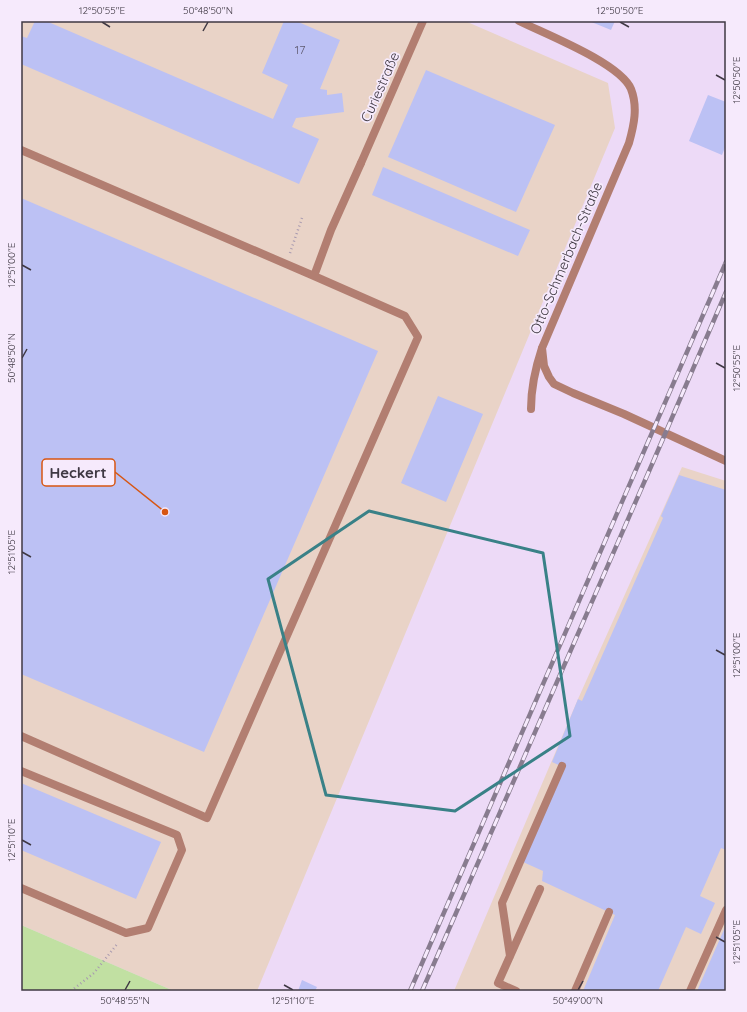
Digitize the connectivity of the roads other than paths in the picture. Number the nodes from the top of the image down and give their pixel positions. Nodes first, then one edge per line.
1 (423, 21) edge
2 (519, 21) edge
3 (21, 150) edge
4 (314, 276) junction
5 (542, 348) junction
6 (531, 409) dead end
7 (726, 461) edge
8 (21, 736) edge
9 (562, 766) dead end
10 (21, 771) edge
11 (21, 888) edge
12 (540, 889) dead end
13 (726, 910) edge
14 (609, 912) dead end
15 (510, 956) junction
16 (516, 991) edge
17 (575, 991) edge
18 (690, 991) edge

1 - 4 street, Curiestraße
2 - 5 street, Otto-Schmerbach-Straße
3 - 4 street
4 - 8 street
5 - 6 street
5 - 7 street, Otto-Schmerbach-Straße
9 - 15 street
10 - 11 street
12 - 15 street
13 - 18 street
14 - 17 street
15 - 16 street

